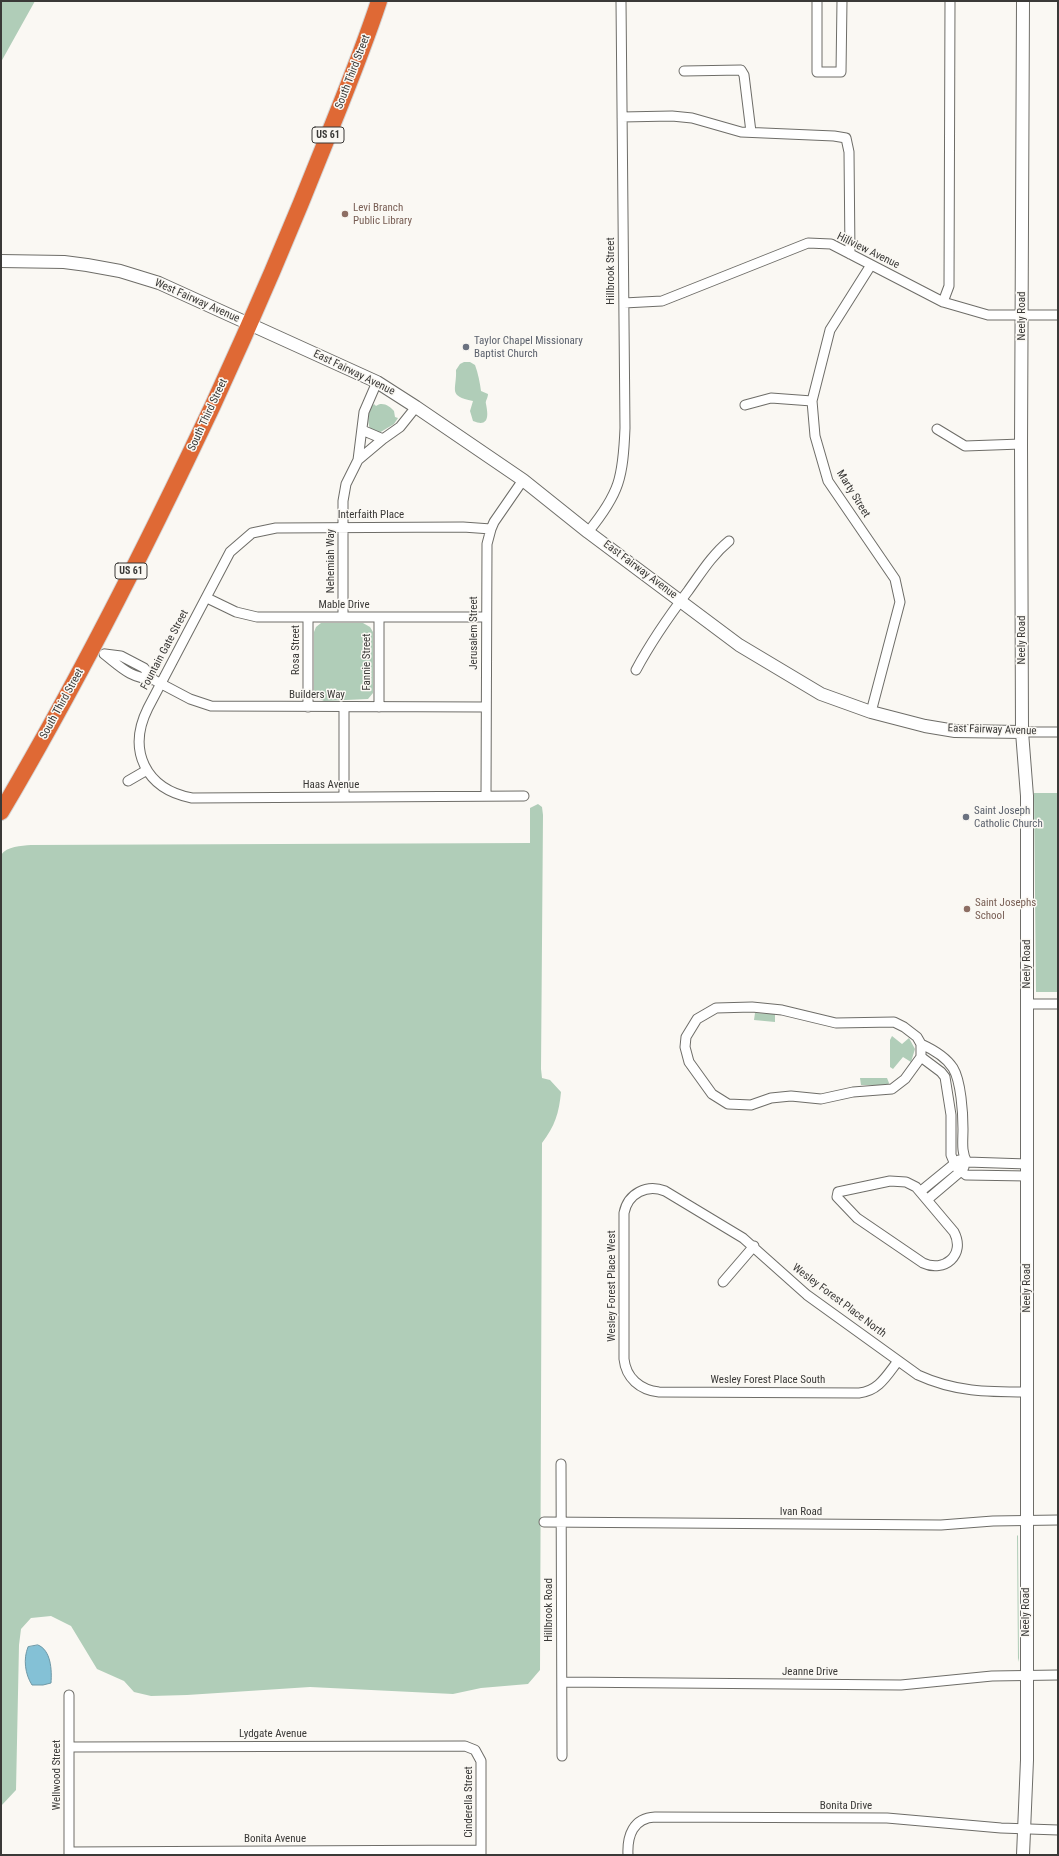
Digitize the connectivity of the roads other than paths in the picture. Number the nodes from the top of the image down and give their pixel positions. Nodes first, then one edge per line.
1 (379, 1) edge
2 (621, 1) edge
3 (817, 1) edge
4 (842, 1) edge
5 (950, 1) edge
6 (1023, 1) edge
7 (684, 71) dead end
8 (622, 117) junction
9 (750, 132) junction
10 (850, 254) junction
11 (1, 261) edge
12 (871, 265) junction
13 (943, 302) junction
14 (624, 303) junction
15 (1022, 315) junction
16 (1058, 315) edge
17 (250, 325) junction
18 (377, 382) junction
19 (812, 401) junction
20 (745, 405) dead end
21 (416, 407) junction
22 (937, 429) dead end
23 (362, 430) junction
24 (383, 439) junction
25 (1021, 444) junction
26 (358, 460) junction
27 (523, 480) junction
28 (343, 527) junction
29 (491, 528) junction
30 (588, 532) junction
31 (252, 533) joint
32 (729, 541) dead end
33 (207, 598) junction
34 (681, 601) junction
35 (343, 617) junction
36 (379, 617) junction
37 (486, 617) junction
38 (308, 618) junction
39 (99, 651) junction
40 (636, 670) dead end
41 (158, 682) junction
42 (308, 707) junction
43 (344, 707) junction
44 (379, 707) junction
45 (486, 707) junction
46 (871, 712) junction
47 (1022, 732) junction
48 (1058, 732) edge
49 (147, 770) junction
50 (128, 781) dead end
51 (486, 796) junction
52 (524, 796) dead end
53 (344, 797) junction
54 (1, 812) edge
55 (1027, 1004) junction
56 (1058, 1004) edge
57 (921, 1044) junction
58 (921, 1057) junction
59 (951, 1125) junction
60 (963, 1125) junction
61 (965, 1160) junction
62 (954, 1164) junction
63 (984, 1164) junction
64 (1027, 1170) junction
65 (961, 1171) junction
66 (984, 1175) junction
67 (921, 1191) junction
68 (631, 1198) joint
69 (928, 1199) junction
70 (754, 1246) junction
71 (723, 1282) dead end
72 (898, 1361) junction
73 (630, 1376) joint
74 (1027, 1392) junction
75 (561, 1464) dead end
76 (1026, 1520) junction
77 (1058, 1520) edge
78 (544, 1522) dead end
79 (561, 1523) junction
80 (1058, 1675) edge
81 (1026, 1676) junction
82 (562, 1682) junction
83 (69, 1696) dead end
84 (69, 1747) junction
85 (475, 1750) joint
86 (562, 1756) dead end
87 (1023, 1830) junction
88 (1058, 1830) edge
89 (69, 1853) edge
90 (481, 1853) edge
91 (628, 1855) edge
92 (1023, 1855) edge

1 - 17 highway, South Third Street / US 61
2 - 8 street, Hillbrook Street
3 - 4 street
5 - 13 street
6 - 15 street, Neely Road
7 - 9 street
8 - 9 street
8 - 14 street, Hillbrook Street
9 - 10 street
10 - 12 street, Hillview Avenue
10 - 14 street, Hillview Avenue
11 - 17 street, West Fairway Avenue
12 - 13 street, Hillview Avenue
12 - 19 street, Marty Street
13 - 15 street, Hillview Avenue
14 - 30 street, Hillbrook Street
15 - 16 street, Hillview Avenue
15 - 25 street, Neely Road
17 - 18 street, East Fairway Avenue
17 - 39 highway, South Third Street / US 61
18 - 21 street, East Fairway Avenue
18 - 23 street, Nehemiah Way
19 - 20 street
19 - 46 street, Marty Street
21 - 24 street, Nehemiah Way
21 - 27 street, East Fairway Avenue
22 - 25 street
23 - 24 street
23 - 26 street, Nehemiah Way
24 - 26 street, Nehemiah Way
25 - 47 street, Neely Road
26 - 28 street, Nehemiah Way
27 - 29 street, Jerusalem Street
27 - 30 street, East Fairway Avenue
28 - 29 street, Interfaith Place
28 - 31 street, Interfaith Place
28 - 35 street, Nehemiah Way
29 - 37 street, Jerusalem Street
30 - 34 street, East Fairway Avenue
31 - 33 street, Fountain Gate Street
32 - 34 street
33 - 38 street, Mable Drive
33 - 41 street, Fountain Gate Street
34 - 40 street
34 - 46 street, East Fairway Avenue
35 - 36 street, Mable Drive
35 - 38 street, Mable Drive
36 - 37 street, Mable Drive
36 - 44 street, Fannie Street
37 - 45 street, Jerusalem Street
38 - 42 street, Rosa Street
39 - 41 street, Builders Way
39 - 54 highway, South Third Street / US 61
41 - 42 street, Builders Way
41 - 49 street, Fountain Gate Street
42 - 43 street, Builders Way
43 - 44 street, Builders Way
43 - 53 street
44 - 45 street, Builders Way
45 - 51 street, Jerusalem Street
46 - 47 street, East Fairway Avenue
47 - 48 street, East Fairway Avenue
47 - 55 street, Neely Road
49 - 50 street
49 - 53 street, Haas Avenue
51 - 52 street, Haas Avenue
51 - 53 street, Haas Avenue
55 - 56 street
55 - 64 street, Neely Road
57 - 58 street
57 - 58 street
57 - 60 street
58 - 59 street
59 - 60 street
59 - 62 street
60 - 61 street
61 - 62 street
61 - 63 street
61 - 65 street
62 - 65 street
62 - 67 street
63 - 64 street
63 - 66 street
64 - 66 street
64 - 74 street, Neely Road
65 - 66 street
65 - 69 street
67 - 69 street
67 - 69 street
68 - 70 street, Wesley Forest Place North
68 - 73 street, Wesley Forest Place West
70 - 71 street
70 - 72 street, Wesley Forest Place North
72 - 73 street, Wesley Forest Place South
72 - 74 street, Wesley Forest Place North
74 - 76 street, Neely Road
75 - 79 street, Hillbrook Road
76 - 77 street, Ivan Road
76 - 79 street, Ivan Road
76 - 81 street, Neely Road
78 - 79 street, Ivan Road
79 - 82 street, Hillbrook Road
80 - 81 street, Jeanne Drive
81 - 82 street, Jeanne Drive
81 - 87 street, Neely Road
82 - 86 street, Hillbrook Road
83 - 84 street, Wellwood Street
84 - 85 street, Lydgate Avenue
84 - 89 street, Wellwood Street
85 - 90 street, Cinderella Street
87 - 88 street, Bonita Drive
87 - 91 street, Bonita Drive
87 - 92 street, Neely Road
89 - 90 street, Bonita Avenue

